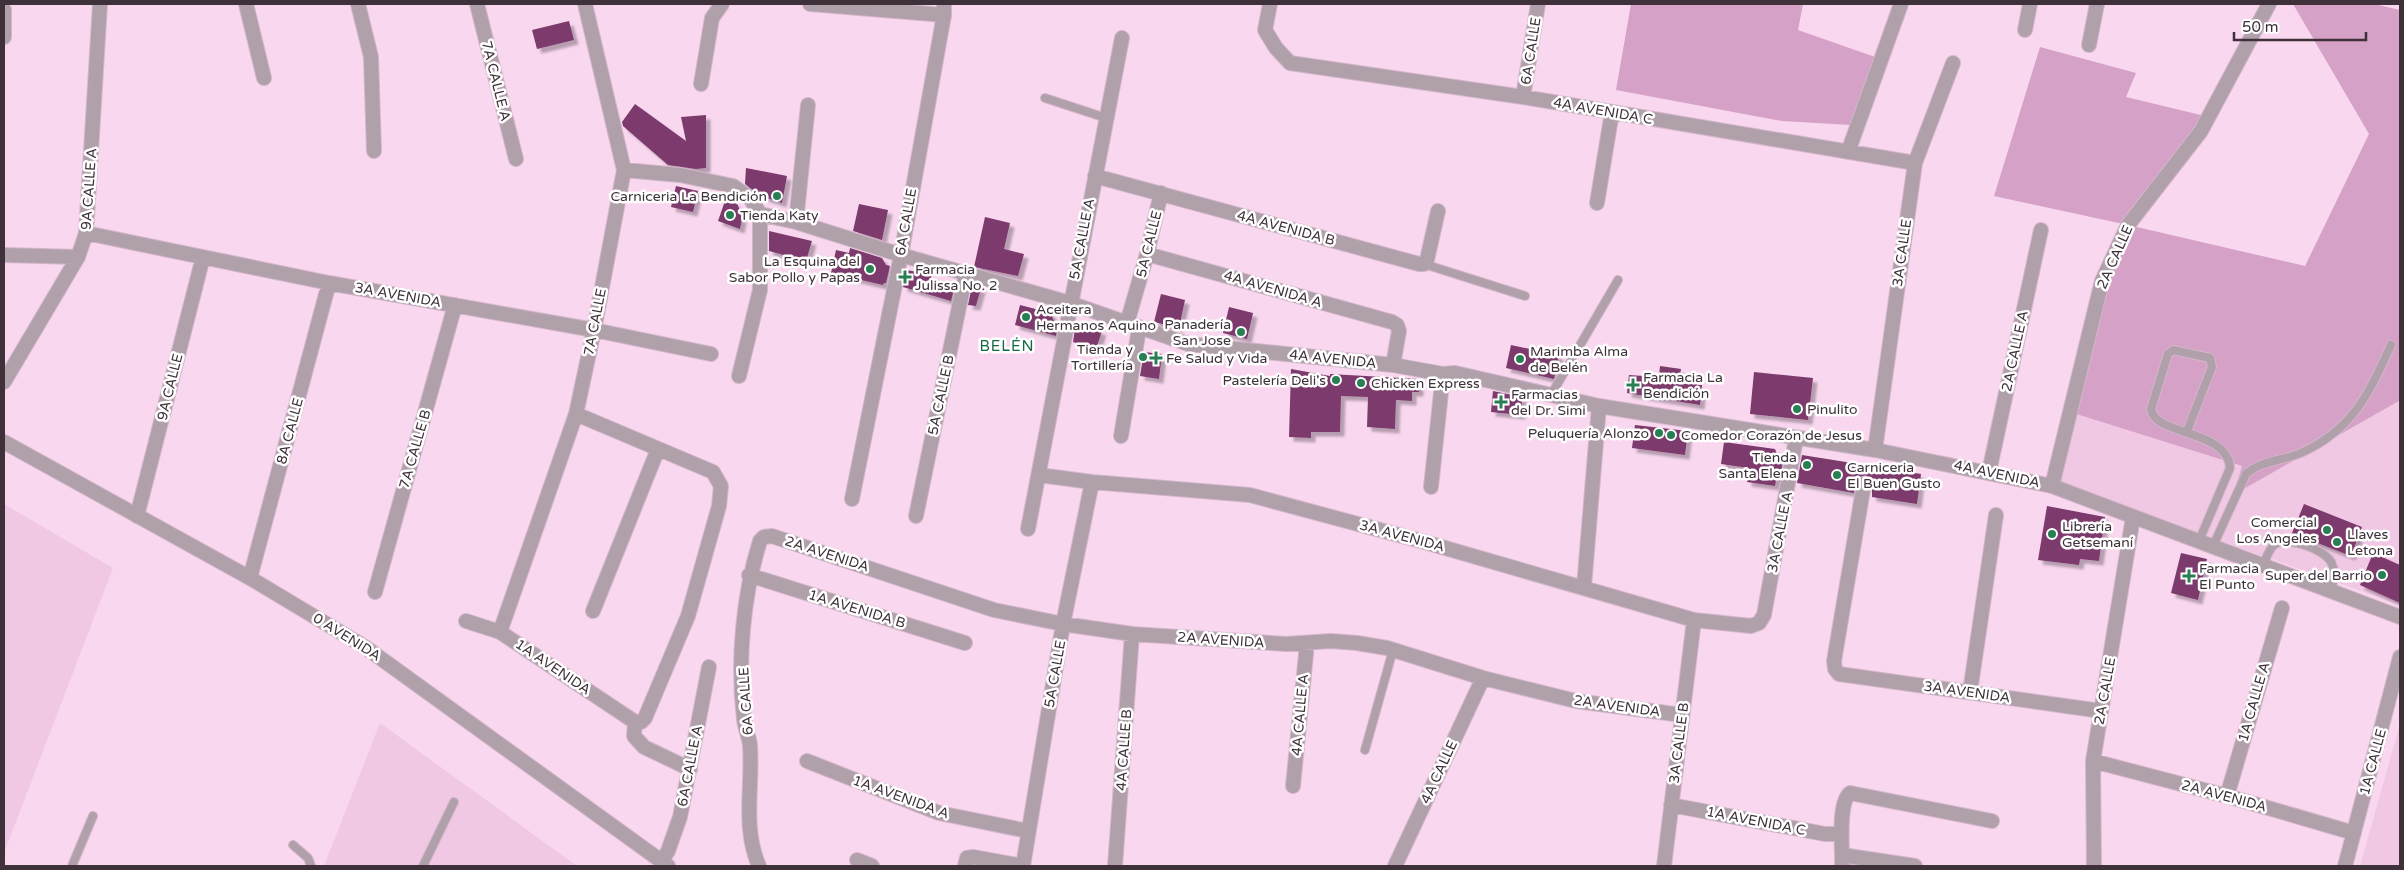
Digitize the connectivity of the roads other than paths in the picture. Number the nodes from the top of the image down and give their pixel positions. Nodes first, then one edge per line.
1 (100, 4) edge
2 (246, 4) edge
3 (358, 4) edge
4 (476, 4) edge
5 (585, 4) edge
6 (722, 4) edge
7 (810, 4) edge
8 (1270, 4) edge
9 (1538, 4) edge
10 (1901, 4) edge
11 (2030, 4) edge
12 (2097, 4) edge
13 (2269, 4) edge
14 (944, 9) edge
15 (4, 10) edge
16 (2025, 30) dead end
17 (4, 37) edge
18 (1122, 38) dead end
19 (2089, 45) dead end
20 (1953, 63) dead end
21 (264, 78) dead end
22 (700, 84) dead end
23 (1523, 97) junction
24 (1045, 98) dead end
25 (808, 104) dead end
26 (1612, 112) junction
27 (1106, 118) junction
28 (374, 151) dead end
29 (1848, 152) junction
30 (516, 159) dead end
31 (1915, 163) junction
32 (624, 170) junction
33 (1095, 176) junction
34 (1161, 193) junction
35 (1597, 202) dead end
36 (1438, 211) dead end
37 (760, 214) junction
38 (796, 222) junction
39 (2041, 230) dead end
40 (86, 233) junction
41 (1147, 254) junction
42 (4, 255) edge
43 (901, 255) junction
44 (78, 257) junction
45 (203, 257) junction
46 (1424, 264) junction
47 (966, 273) junction
48 (1618, 280) dead end
49 (329, 283) junction
50 (1526, 296) dead end
51 (1070, 303) junction
52 (455, 305) junction
53 (1133, 326) junction
54 (594, 330) junction
55 (2391, 345) dead end
56 (711, 354) dead end
57 (1393, 365) junction
58 (1443, 374) junction
59 (739, 376) dead end
60 (4, 382) edge
61 (1551, 395) junction
62 (1600, 406) junction
63 (576, 414) junction
64 (2187, 432) junction
65 (1121, 436) dead end
66 (1796, 439) junction
67 (4, 442) edge
68 (658, 449) junction
69 (1875, 450) junction
70 (1989, 472) junction
71 (1038, 475) junction
72 (1092, 482) junction
73 (1864, 484) dead end
74 (2052, 486) junction
75 (1431, 488) dead end
76 (852, 499) dead end
77 (1996, 514) dead end
78 (137, 516) junction
79 (916, 516) dead end
80 (2133, 516) junction
81 (1028, 529) dead end
82 (764, 537) joint
83 (2199, 541) junction
84 (2213, 546) junction
85 (2263, 565) junction
86 (749, 575) junction
87 (250, 578) junction
88 (1584, 587) junction
89 (2332, 591) junction
90 (375, 592) dead end
91 (2282, 608) dead end
92 (593, 611) dead end
93 (2400, 617) edge
94 (1694, 620) junction
95 (466, 621) dead end
96 (1760, 623) joint
97 (1063, 624) junction
98 (500, 632) junction
99 (1132, 634) junction
100 (965, 643) dead end
101 (1307, 644) junction
102 (1393, 650) junction
103 (2400, 657) edge
104 (709, 667) dead end
105 (1483, 678) junction
106 (1970, 692) junction
107 (2101, 711) junction
108 (1682, 715) junction
109 (635, 722) junction
110 (1365, 750) dead end
111 (807, 762) dead end
112 (2093, 762) junction
113 (690, 769) junction
114 (1293, 786) dead end
115 (2227, 796) junction
116 (454, 802) dead end
117 (1671, 805) junction
118 (93, 816) dead end
119 (1992, 821) dead end
120 (1028, 831) junction
121 (2354, 833) junction
122 (1841, 834) junction
123 (293, 845) dead end
124 (856, 860) dead end
125 (1842, 861) edge
126 (665, 864) edge
127 (72, 866) edge
128 (311, 866) edge
129 (423, 866) edge
130 (759, 866) edge
131 (872, 866) edge
132 (965, 866) edge
133 (1023, 866) edge
134 (1116, 866) edge
135 (1395, 866) edge
136 (1664, 866) edge
137 (1915, 866) edge
138 (2094, 866) edge
139 (2345, 866) edge

1 - 40 street, 9A CALLE A
2 - 21 street
3 - 28 street
4 - 30 street, 7A CALLE A
5 - 32 street, 7A CALLE
6 - 22 street
7 - 14 street
8 - 23 street, 4A AVENIDA C
9 - 23 street, 6A CALLE
10 - 29 street
11 - 16 street
12 - 19 street
13 - 74 street, 2A CALLE
14 - 43 street, 6A CALLE
15 - 17 street
18 - 27 street, 5A CALLE A
20 - 31 street, 3A CALLE
23 - 26 street, 4A AVENIDA C
24 - 27 lane
25 - 38 street
26 - 29 street, 4A AVENIDA C
26 - 35 street
27 - 33 street, 5A CALLE A
29 - 31 street, 4A AVENIDA C
31 - 69 street, 3A CALLE
32 - 37 street
32 - 54 street, 7A CALLE
33 - 34 street, 4A AVENIDA B
33 - 51 street, 5A CALLE A
34 - 41 street, 5A CALLE
34 - 46 street, 4A AVENIDA B
36 - 46 street
37 - 38 street, 4A AVENIDA
37 - 59 street
38 - 43 street, 4A AVENIDA
39 - 70 street, 2A CALLE A
40 - 44 street, 9A CALLE A
40 - 45 street, 3A AVENIDA
41 - 53 street, 5A CALLE
41 - 57 street, 4A AVENIDA A
42 - 44 street
43 - 47 street, 4A AVENIDA
43 - 76 street, 6A CALLE
44 - 60 street, 9A CALLE A
45 - 49 street, 3A AVENIDA
45 - 78 street, 9A CALLE
46 - 50 lane
47 - 51 street, 4A AVENIDA
47 - 79 street, 5A CALLE B
48 - 61 lane
49 - 52 street, 3A AVENIDA
49 - 87 street, 8A CALLE
51 - 53 street, 4A AVENIDA
51 - 71 street, 5A CALLE A
52 - 54 street, 3A AVENIDA
52 - 90 street, 7A CALLE B
53 - 57 street, 4A AVENIDA
53 - 65 street, 5A CALLE
54 - 56 street, 3A AVENIDA
54 - 63 street, 7A CALLE
55 - 84 lane
57 - 58 street, 4A AVENIDA
58 - 61 street, 4A AVENIDA
58 - 75 street
61 - 62 street, 4A AVENIDA
62 - 66 street, 4A AVENIDA
62 - 88 street
63 - 68 street
63 - 98 street, 7A CALLE
64 - 64 lane
64 - 83 lane
66 - 69 street, 4A AVENIDA
66 - 96 street, 3A CALLE A
67 - 78 street, 0 AVENIDA
68 - 92 street
68 - 109 street
69 - 70 street, 4A AVENIDA
70 - 74 street, 4A AVENIDA
71 - 72 street, 3A AVENIDA
71 - 81 street, 5A CALLE A
72 - 88 street, 3A AVENIDA
72 - 97 street, 5A CALLE
73 - 106 street, 3A AVENIDA
74 - 80 street, 4A AVENIDA
77 - 106 street
78 - 87 street, 0 AVENIDA
80 - 83 street, 4A AVENIDA
80 - 107 street, 2A CALLE
82 - 86 street, 6A CALLE
82 - 97 street, 2A AVENIDA
83 - 84 street, 4A AVENIDA
84 - 85 street, 4A AVENIDA
85 - 89 street, 4A AVENIDA
85 - 89 lane
86 - 100 street, 1A AVENIDA B
86 - 130 street, 6A CALLE
87 - 126 street, 0 AVENIDA
88 - 94 street, 3A AVENIDA
89 - 93 street, 4A AVENIDA
91 - 115 street, 1A CALLE A
94 - 96 street, 3A AVENIDA
94 - 108 street, 3A CALLE B
95 - 98 street, 1A AVENIDA
97 - 99 street, 2A AVENIDA
97 - 120 street, 5A CALLE
98 - 109 street, 1A AVENIDA
99 - 101 street, 2A AVENIDA
99 - 134 street, 4A CALLE B
101 - 102 street, 2A AVENIDA
101 - 114 street, 4A CALLE A
102 - 105 street, 2A AVENIDA
102 - 110 lane
103 - 121 street, 1A CALLE
104 - 113 street, 6A CALLE A
105 - 108 street, 2A AVENIDA
105 - 135 street, 4A CALLE
106 - 107 street, 3A AVENIDA
107 - 112 street, 2A CALLE
108 - 117 street, 3A CALLE B
109 - 113 street
111 - 120 street, 1A AVENIDA A
112 - 115 street, 2A AVENIDA
112 - 138 street, 2A CALLE
113 - 126 street, 6A CALLE A
115 - 121 street, 2A AVENIDA
116 - 129 lane
117 - 122 street, 1A AVENIDA C
117 - 136 street, 3A CALLE B
118 - 127 lane
119 - 122 street
120 - 133 street, 5A CALLE
121 - 139 street, 1A CALLE
122 - 125 street
123 - 128 lane
124 - 131 street
125 - 137 street
132 - 133 street

